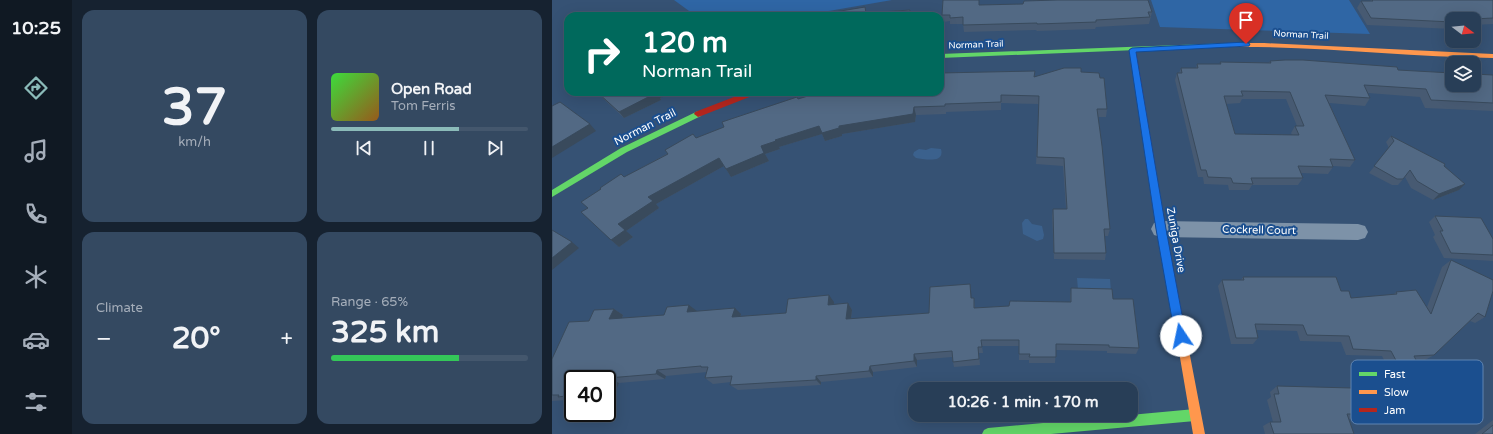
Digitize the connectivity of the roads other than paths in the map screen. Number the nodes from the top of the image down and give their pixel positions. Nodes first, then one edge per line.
1 (1132, 50) junction
2 (944, 56) edge
3 (1493, 56) edge
4 (744, 96) edge
5 (552, 194) edge
6 (1161, 229) junction
7 (1358, 232) dead end
8 (1195, 415) junction
9 (988, 434) edge
10 (1199, 434) edge

1 - 2 street, Norman Trail
1 - 3 street, Norman Trail
1 - 6 street, Zuniga Drive
4 - 5 street, Norman Trail
6 - 7 street, Cockrell Court
6 - 8 street, Zuniga Drive
8 - 9 street
8 - 10 street, Zuniga Drive

